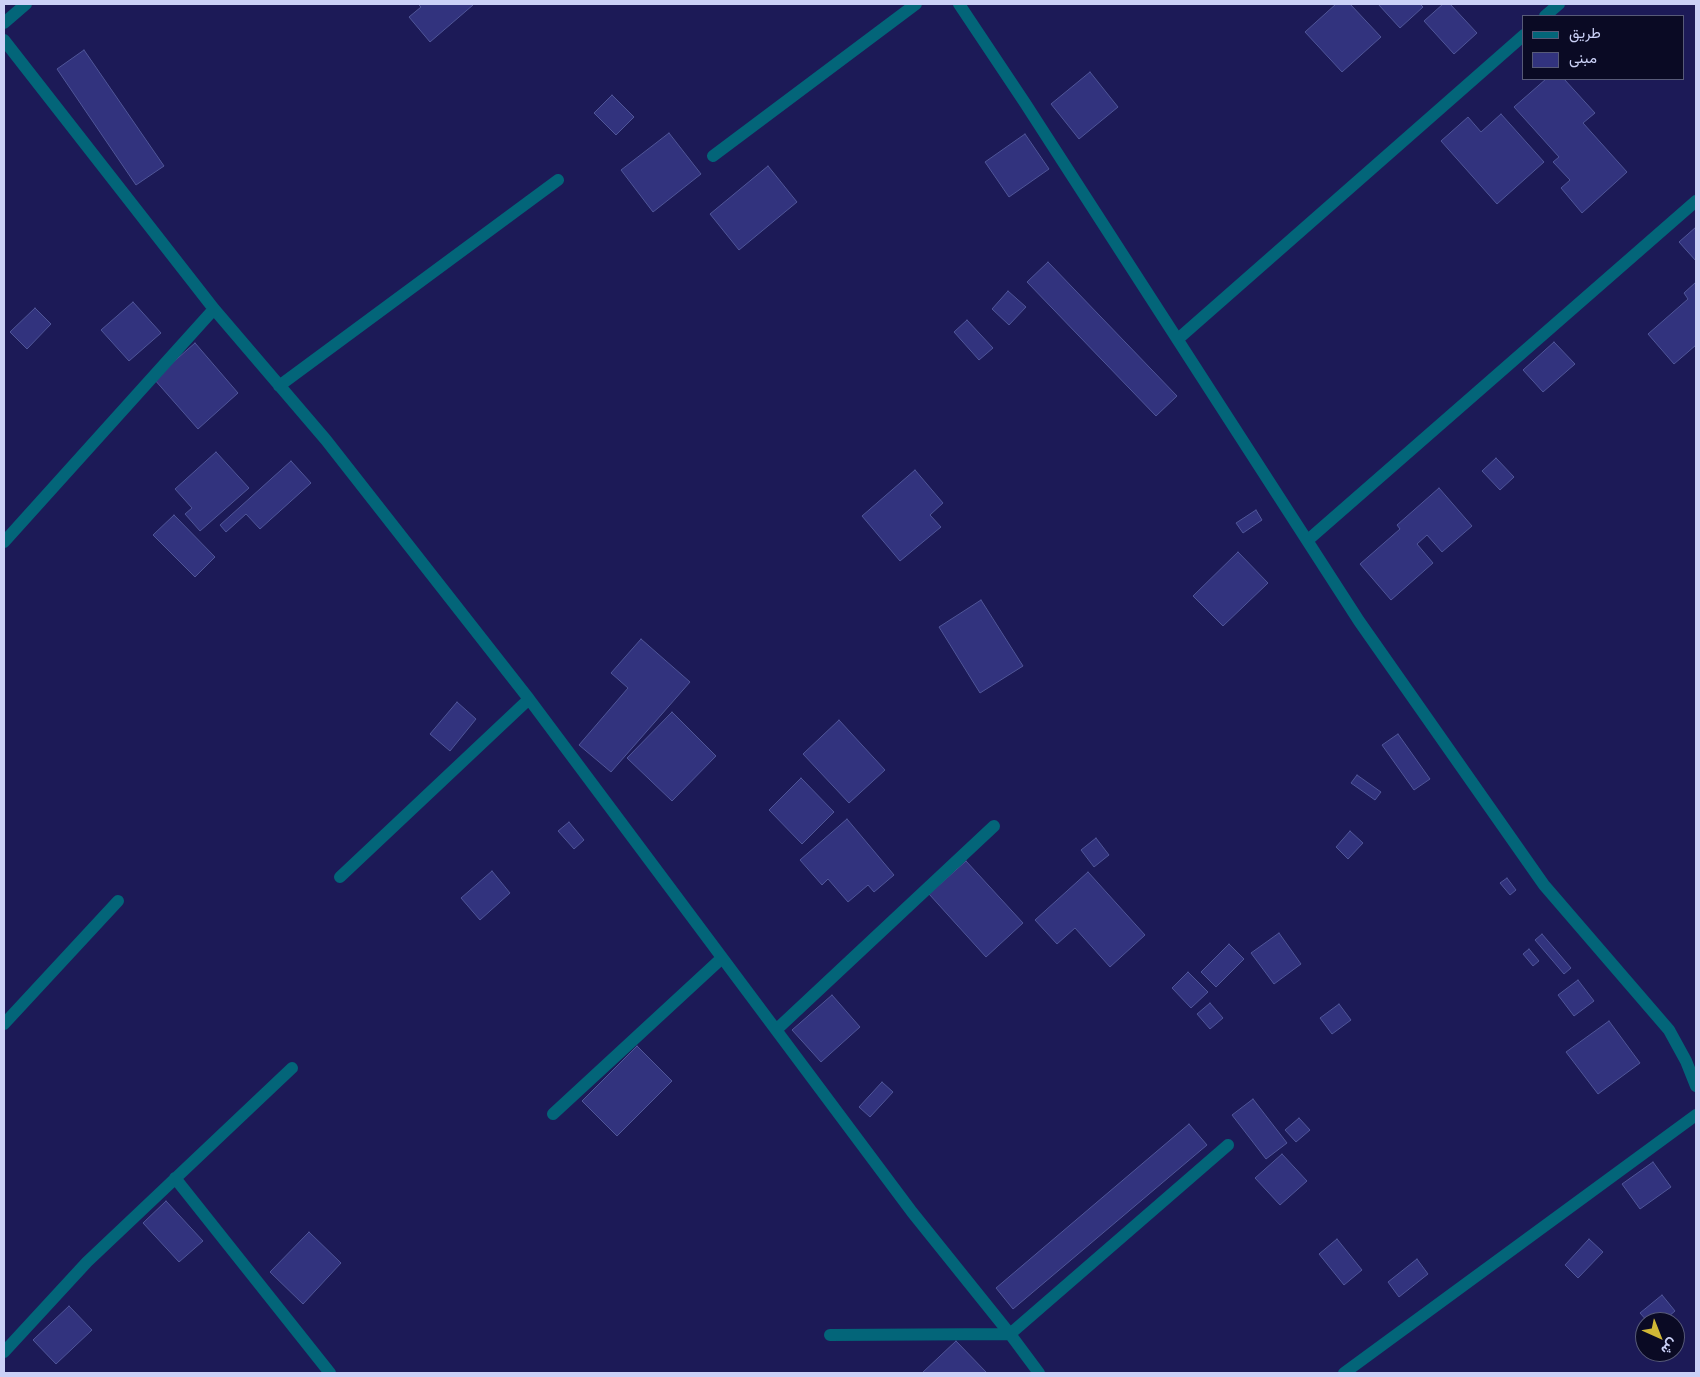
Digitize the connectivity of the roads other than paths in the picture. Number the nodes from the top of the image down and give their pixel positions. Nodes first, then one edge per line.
1 (26, 4) edge
2 (916, 4) edge
3 (960, 4) edge
4 (1559, 4) edge
5 (1546, 15) edge
6 (4, 23) edge
7 (1522, 37) edge
8 (4, 40) edge
9 (713, 156) dead end
10 (558, 180) dead end
11 (1696, 201) edge
12 (214, 309) junction
13 (1178, 339) junction
14 (279, 386) junction
15 (1308, 540) junction
16 (4, 542) edge
17 (529, 699) junction
18 (994, 826) dead end
19 (340, 877) dead end
20 (118, 901) dead end
21 (722, 958) junction
22 (4, 1024) edge
23 (776, 1030) junction
24 (292, 1068) dead end
25 (1696, 1086) edge
26 (553, 1114) dead end
27 (1696, 1115) edge
28 (1228, 1145) dead end
29 (175, 1178) junction
30 (1010, 1334) junction
31 (830, 1335) dead end
32 (4, 1352) edge
33 (330, 1373) edge
34 (1039, 1373) edge
35 (1344, 1373) edge

1 - 6 street
2 - 9 street
3 - 13 street
4 - 5 street
7 - 13 street
8 - 12 street
10 - 14 street
11 - 15 street
12 - 14 street
12 - 16 street
13 - 15 street
14 - 17 street
15 - 25 street
17 - 19 street
17 - 21 street
18 - 23 street
20 - 22 street
21 - 23 street
21 - 26 street
23 - 30 street
24 - 29 street
27 - 35 street
28 - 30 street
29 - 32 street
29 - 33 street
30 - 31 street
30 - 34 street

